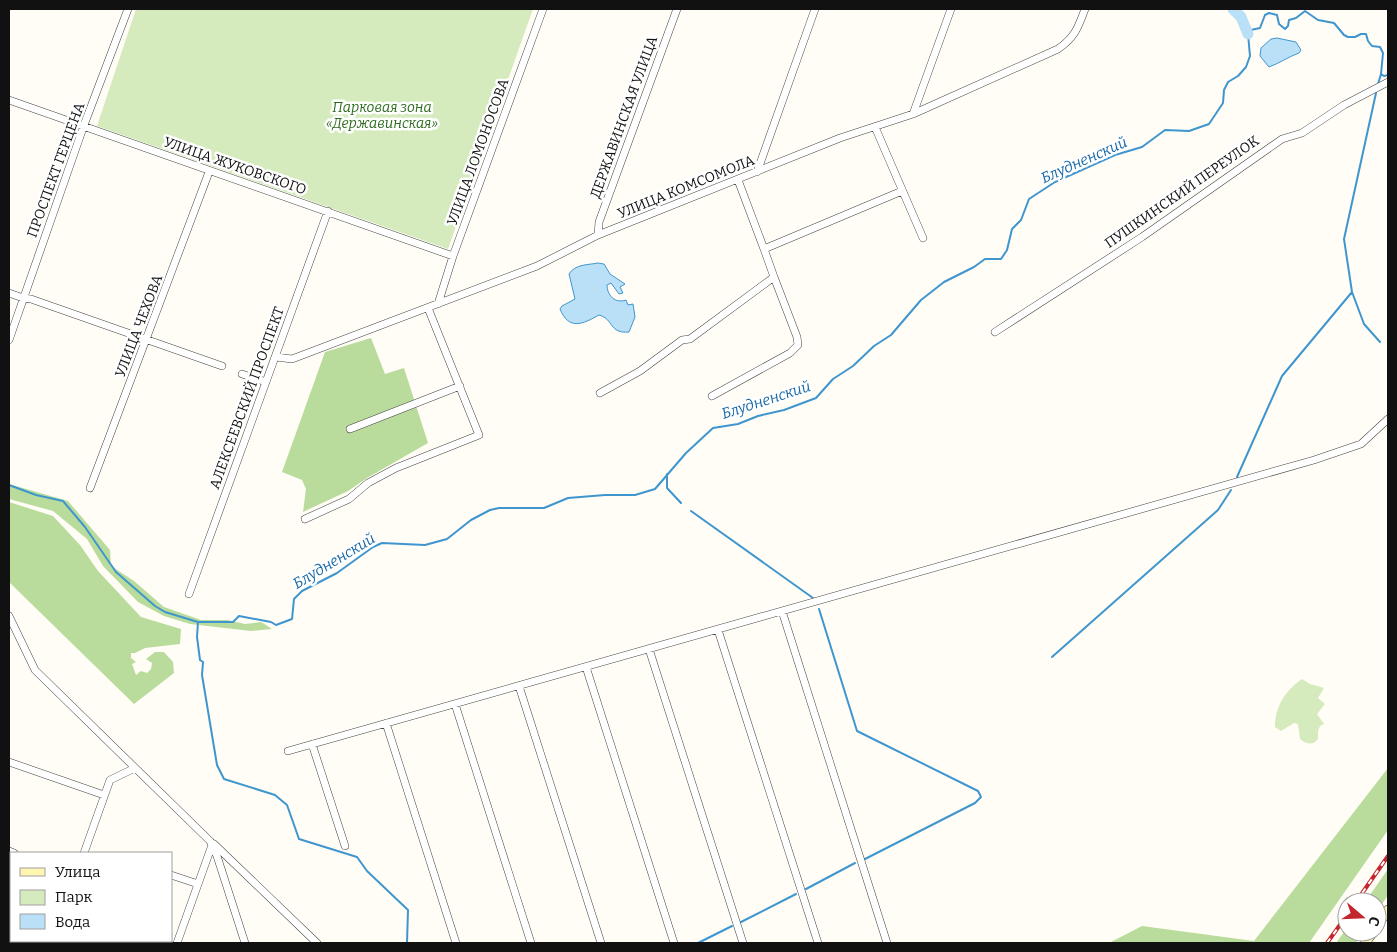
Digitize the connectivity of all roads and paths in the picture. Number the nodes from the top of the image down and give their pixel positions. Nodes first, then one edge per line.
1 (128, 9) edge
2 (543, 9) edge
3 (677, 9) edge
4 (815, 9) edge
5 (951, 9) edge
6 (1085, 9) edge
7 (1388, 82) edge
8 (9, 100) edge
9 (913, 114) junction
10 (84, 125) junction
11 (875, 127) junction
12 (209, 172) junction
13 (757, 172) junction
14 (738, 180) junction
15 (902, 191) junction
16 (328, 212) junction
17 (598, 235) junction
18 (922, 238) dead end
19 (764, 249) junction
20 (453, 256) junction
21 (774, 277) junction
22 (9, 293) edge
23 (23, 298) junction
24 (438, 304) junction
25 (428, 308) junction
26 (995, 332) dead end
27 (9, 340) edge
28 (147, 340) junction
29 (276, 357) junction
30 (222, 366) dead end
31 (242, 374) dead end
32 (266, 382) junction
33 (460, 386) junction
34 (600, 394) dead end
35 (712, 396) dead end
36 (1388, 419) edge
37 (350, 429) dead end
38 (90, 488) dead end
39 (304, 519) dead end
40 (189, 594) dead end
41 (782, 611) junction
42 (9, 616) edge
43 (718, 630) junction
44 (649, 649) junction
45 (586, 667) junction
46 (519, 686) junction
47 (455, 704) junction
48 (386, 723) junction
49 (312, 744) junction
50 (288, 750) dead end
51 (9, 762) edge
52 (135, 768) junction
53 (104, 795) junction
54 (211, 843) junction
55 (345, 846) dead end
56 (84, 852) edge
57 (172, 875) edge
58 (198, 884) junction
59 (177, 943) edge
60 (245, 943) edge
61 (317, 943) edge
62 (456, 943) edge
63 (532, 943) edge
64 (601, 943) edge
65 (674, 943) edge
66 (743, 943) edge
67 (818, 943) edge
68 (887, 943) edge

1 - 10 street, ПРОСПЕКТ ГЕРЦЕНА
2 - 20 street, УЛИЦА ЛОМОНОСОВА
3 - 17 street, ДЕРЖАВИНСКАЯ УЛИЦА
4 - 13 street
5 - 9 street
6 - 9 street, УЛИЦА КОМСОМОЛА
7 - 26 street, ПУШКИНСКИЙ ПЕРЕУЛОК
8 - 10 street, УЛИЦА ЖУКОВСКОГО
9 - 11 street, УЛИЦА КОМСОМОЛА
10 - 12 street, УЛИЦА ЖУКОВСКОГО
10 - 23 street, ПРОСПЕКТ ГЕРЦЕНА
11 - 13 street, УЛИЦА КОМСОМОЛА
11 - 15 street
12 - 16 street, УЛИЦА ЖУКОВСКОГО
12 - 28 street, УЛИЦА ЧЕХОВА
13 - 14 street, УЛИЦА КОМСОМОЛА
14 - 17 street, УЛИЦА КОМСОМОЛА
14 - 19 street
15 - 18 street
15 - 19 street
16 - 20 street, УЛИЦА ЖУКОВСКОГО
16 - 29 street, АЛЕКСЕЕВСКИЙ ПРОСПЕКТ
17 - 24 street, УЛИЦА КОМСОМОЛА
19 - 21 street
20 - 24 street, УЛИЦА ЛОМОНОСОВА
21 - 34 street
21 - 35 street
22 - 23 street
23 - 27 street, ПРОСПЕКТ ГЕРЦЕНА
23 - 28 street
24 - 25 street, УЛИЦА КОМСОМОЛА
25 - 29 street, УЛИЦА КОМСОМОЛА
25 - 33 street
28 - 30 street
28 - 38 street, УЛИЦА ЧЕХОВА
29 - 32 street, АЛЕКСЕЕВСКИЙ ПРОСПЕКТ
31 - 32 street
32 - 40 street, АЛЕКСЕЕВСКИЙ ПРОСПЕКТ
33 - 37 street
33 - 39 street
36 - 41 street
41 - 43 street
41 - 68 street
42 - 52 street
43 - 44 street
43 - 67 street
44 - 45 street
44 - 66 street
45 - 46 street
45 - 65 street
46 - 47 street
46 - 64 street
47 - 48 street
47 - 63 street
48 - 49 street
48 - 62 street
49 - 50 street
49 - 55 street
51 - 53 street
52 - 53 street
52 - 54 street
53 - 56 street
54 - 58 street
54 - 60 street
54 - 61 street
57 - 58 street
58 - 59 street

